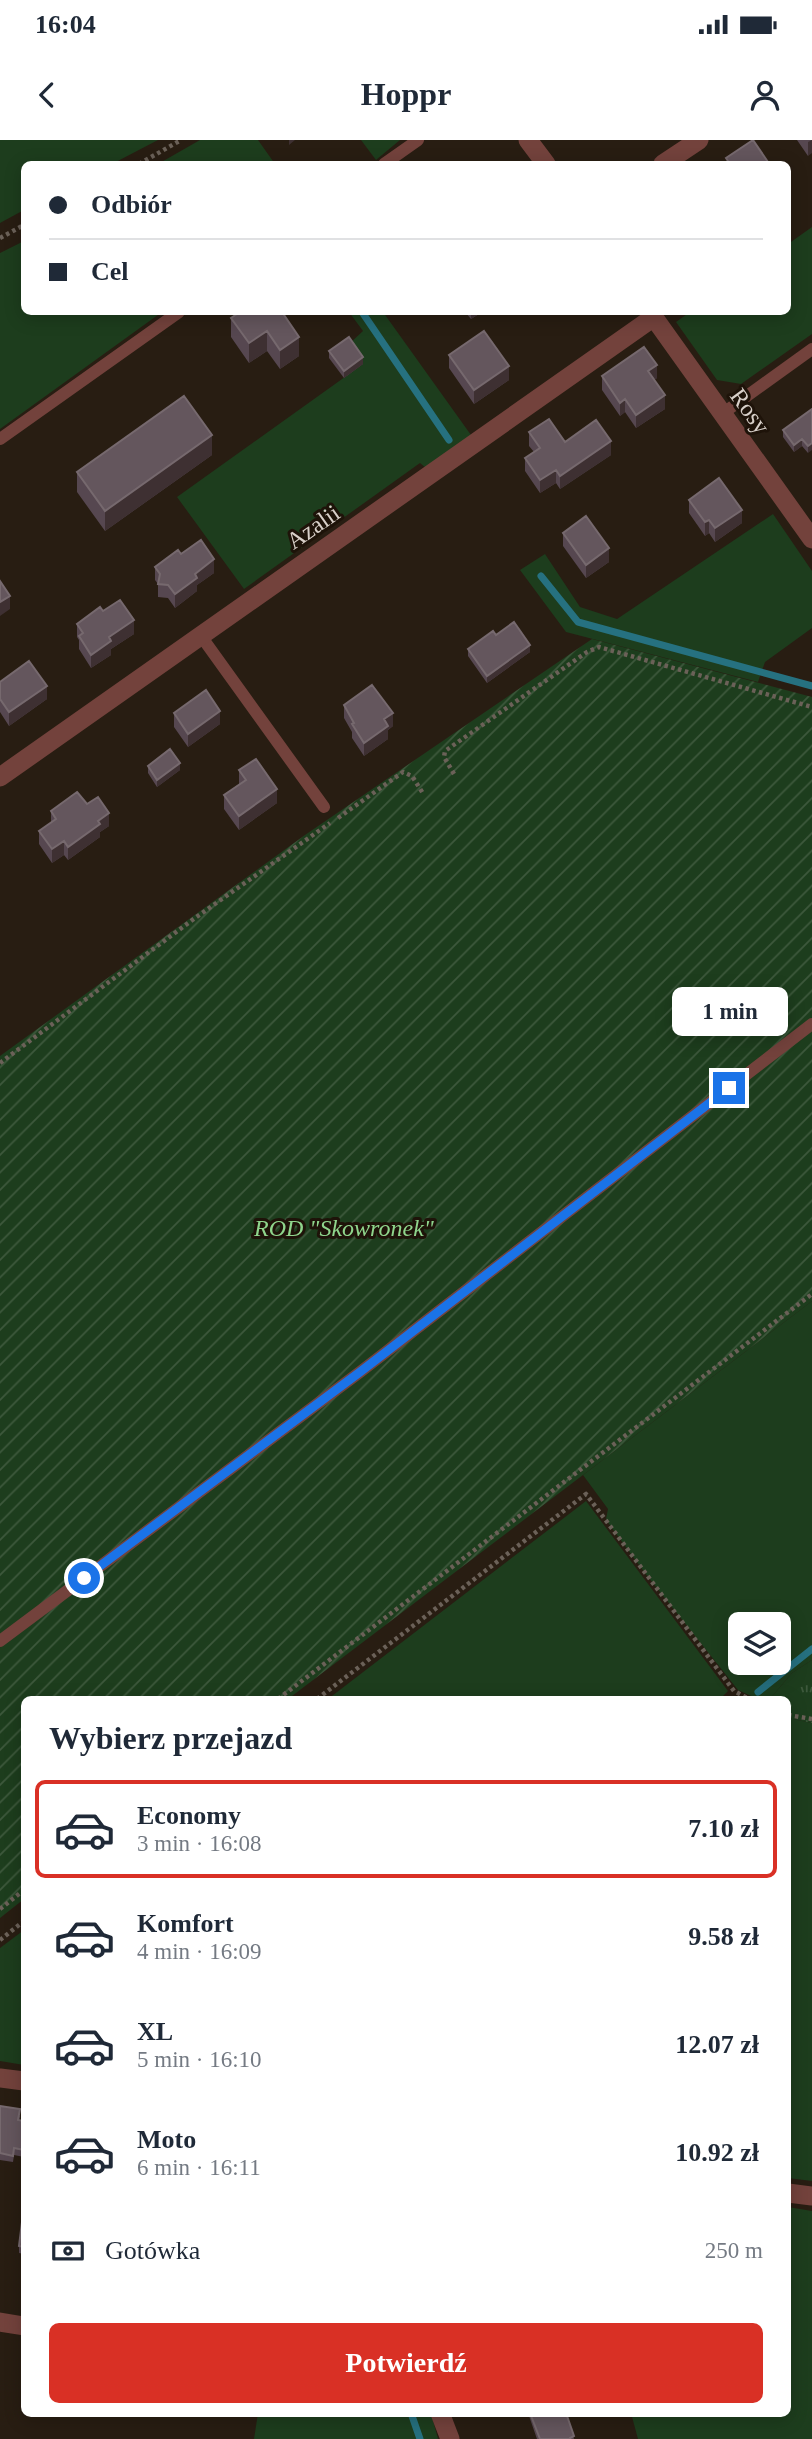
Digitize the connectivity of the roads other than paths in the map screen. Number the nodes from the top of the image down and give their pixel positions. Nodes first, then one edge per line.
1 (418, 140) edge
2 (528, 140) edge
3 (699, 140) edge
4 (388, 161) edge
5 (544, 161) edge
6 (668, 161) edge
7 (175, 315) edge
8 (651, 315) edge
9 (653, 315) edge
10 (812, 349) edge
11 (722, 414) junction
12 (0, 439) edge
13 (812, 539) edge
14 (201, 636) junction
15 (0, 777) edge
16 (324, 807) dead end
17 (812, 1024) edge
18 (0, 1641) edge
19 (0, 2078) edge
20 (21, 2081) edge
21 (791, 2193) edge
22 (812, 2196) edge
23 (0, 2322) edge
24 (21, 2326) edge
25 (442, 2417) edge
26 (450, 2439) edge

1 - 4 lane
2 - 5 street
3 - 6 street
7 - 12 lane
8 - 14 street, Azalii
9 - 11 street, Rosy
10 - 11 lane
11 - 13 street, Rosy
14 - 15 street, Azalii
14 - 16 lane
17 - 18 lane
19 - 20 street
21 - 22 street
23 - 24 street
25 - 26 street

